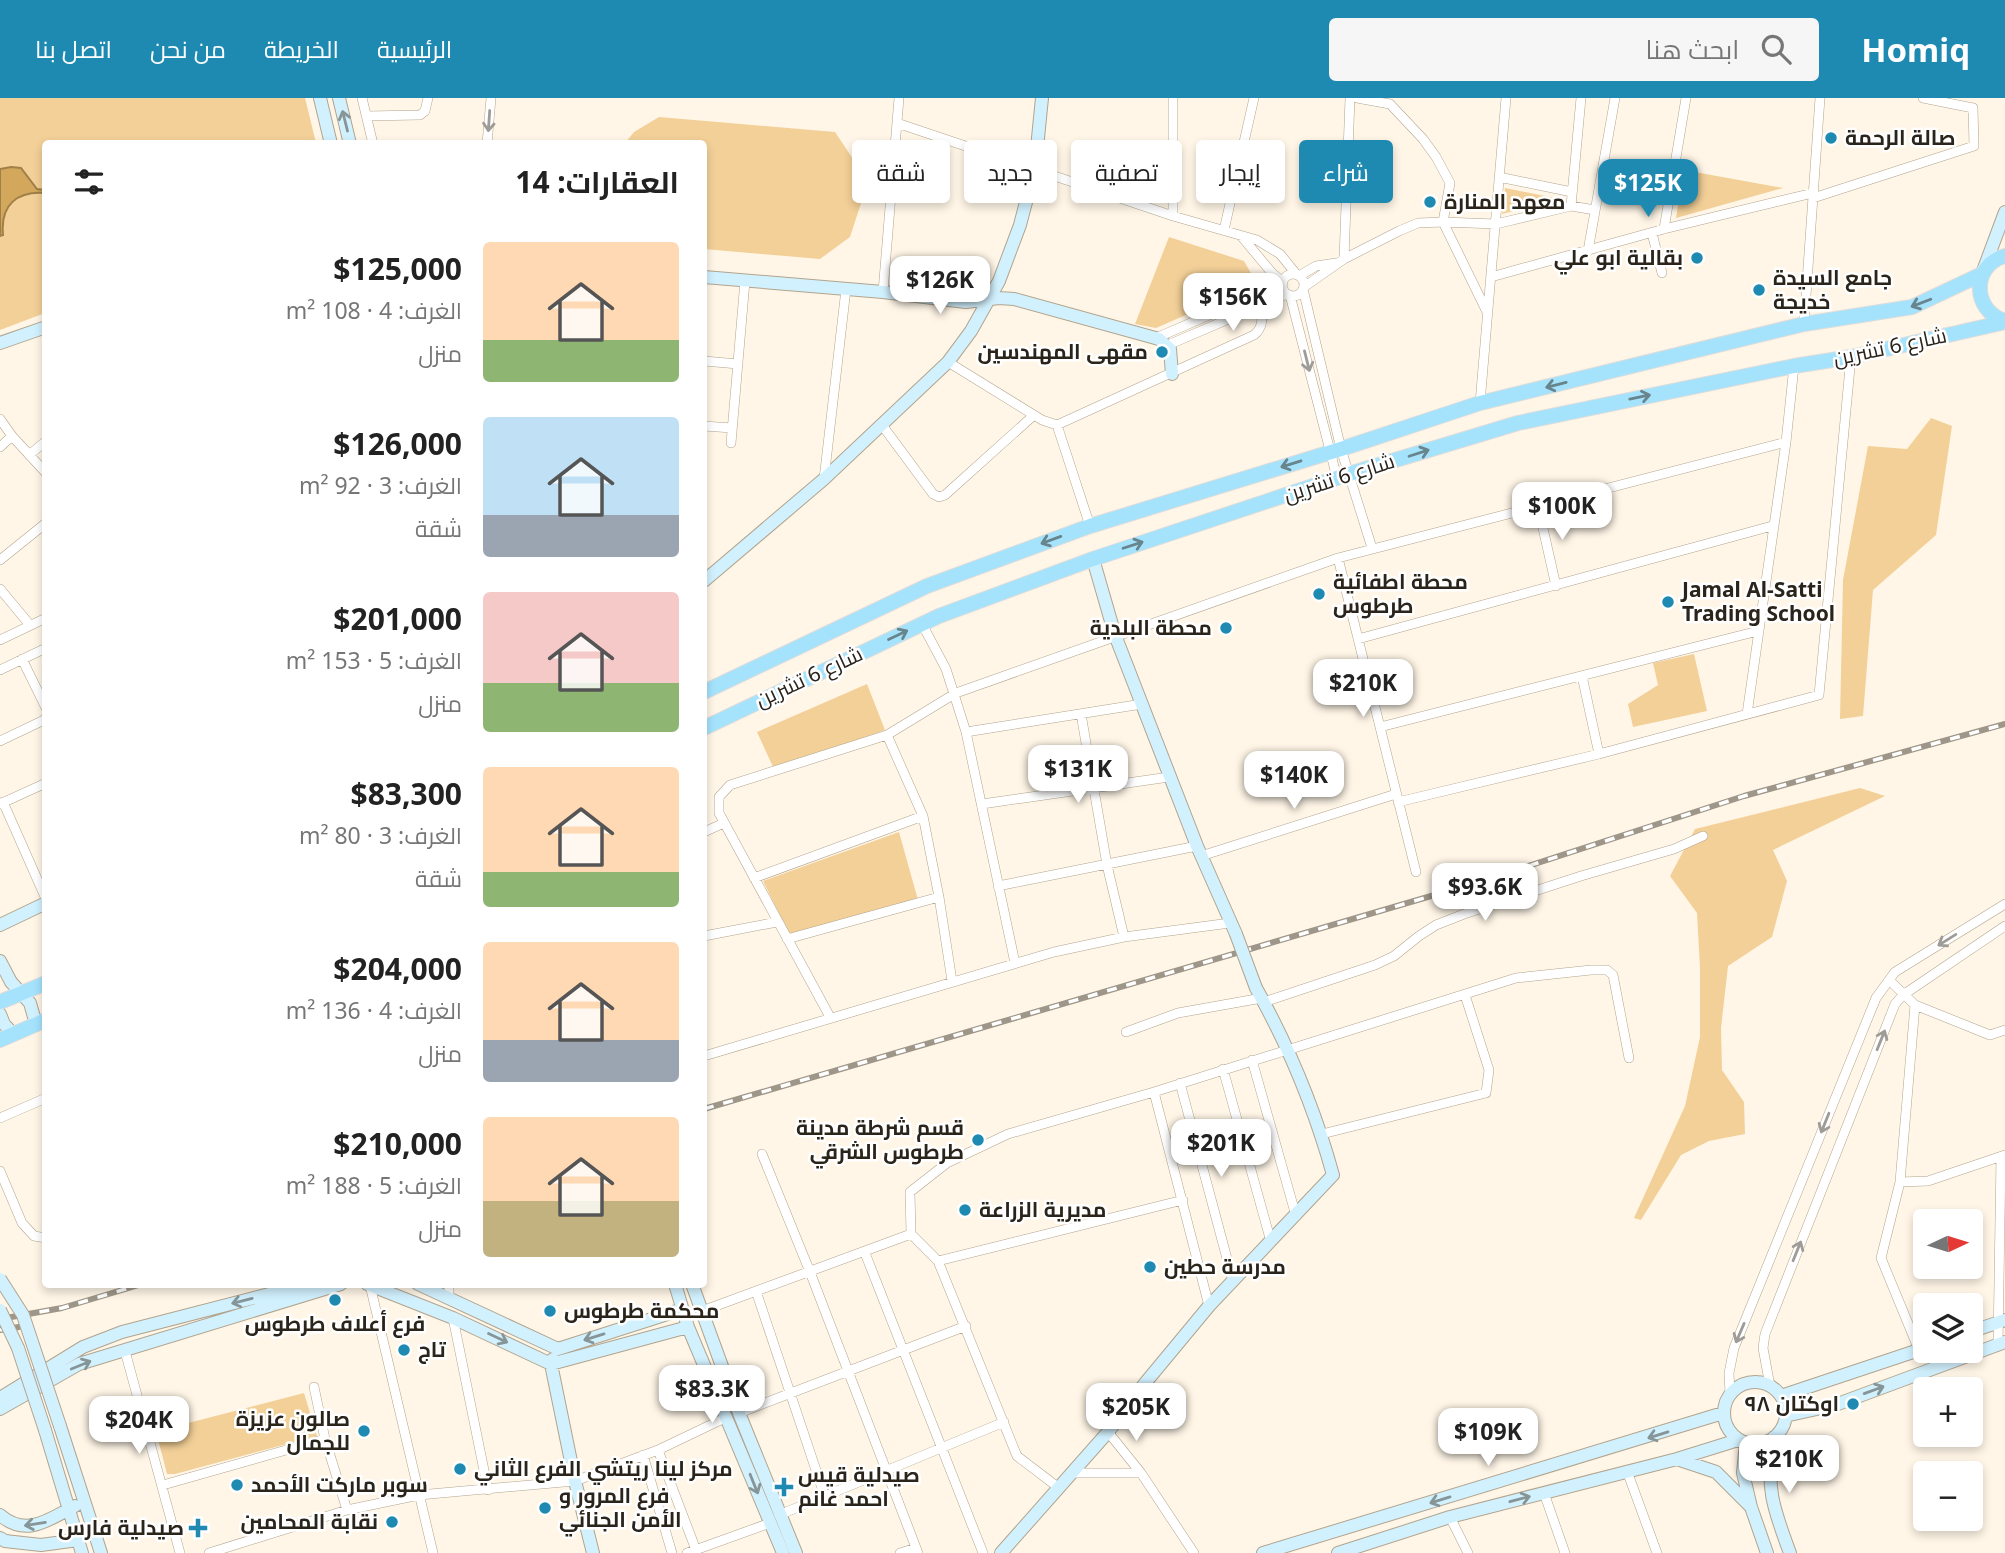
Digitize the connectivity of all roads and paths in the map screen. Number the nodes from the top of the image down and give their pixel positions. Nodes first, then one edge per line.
1 (320, 98) edge
2 (339, 98) edge
3 (362, 98) edge
4 (428, 98) edge
5 (491, 98) edge
6 (899, 98) edge
7 (1042, 98) edge
8 (1173, 98) edge
9 (1254, 98) edge
10 (1350, 98) edge
11 (1357, 98) edge
12 (1506, 98) edge
13 (1581, 98) edge
14 (1615, 98) edge
15 (1686, 98) edge
16 (1820, 98) edge
17 (1923, 98) edge
18 (1390, 101) edge
19 (366, 116) junction
20 (897, 123) junction
21 (330, 140) edge
22 (349, 140) edge
23 (372, 140) edge
24 (488, 140) edge
25 (1038, 140) edge
26 (964, 145) edge
27 (1057, 176) edge
28 (1499, 177) junction
29 (1572, 192) junction
30 (1813, 196) junction
31 (1025, 203) edge
32 (1571, 206) junction
33 (1595, 210) junction
34 (2005, 212) edge
35 (1172, 216) junction
36 (1443, 222) junction
37 (1496, 224) junction
38 (1664, 229) junction
39 (1224, 230) junction
40 (1653, 233) junction
41 (1241, 236) junction
42 (1588, 251) junction
43 (2005, 256) edge
44 (1340, 261) junction
45 (1662, 273) dead end
46 (1982, 274) junction
47 (1298, 275) junction
48 (707, 277) edge
49 (1491, 277) junction
50 (745, 281) junction
51 (1283, 282) junction
52 (1303, 288) junction
53 (846, 289) junction
54 (883, 292) junction
55 (1288, 294) junction
56 (990, 299) junction
57 (1261, 304) junction
58 (1488, 314) junction
59 (2005, 321) edge
60 (1804, 324) junction
61 (42, 328) edge
62 (1162, 342) junction
63 (0, 343) edge
64 (1851, 357) junction
65 (707, 361) edge
66 (948, 362) junction
67 (738, 364) junction
68 (1794, 366) junction
69 (1172, 374) junction
70 (1480, 403) junction
71 (1034, 415) junction
72 (0, 419) edge
73 (882, 425) junction
74 (1057, 425) junction
75 (707, 426) edge
76 (732, 428) junction
77 (12, 436) junction
78 (1786, 442) junction
79 (731, 443) dead end
80 (42, 444) edge
81 (0, 447) edge
82 (1335, 451) junction
83 (29, 455) junction
84 (42, 468) edge
85 (1343, 476) junction
86 (824, 479) junction
87 (1538, 506) junction
88 (42, 526) edge
89 (1090, 526) junction
90 (1772, 526) junction
91 (1372, 548) junction
92 (1338, 558) junction
93 (1093, 559) junction
94 (0, 560) edge
95 (707, 578) edge
96 (1556, 586) junction
97 (0, 589) edge
98 (42, 620) edge
99 (922, 624) junction
100 (30, 625) junction
101 (1758, 631) junction
102 (1115, 635) junction
103 (1358, 639) junction
104 (0, 640) edge
105 (42, 650) edge
106 (22, 659) junction
107 (0, 670) edge
108 (1582, 676) junction
109 (707, 691) edge
110 (956, 693) junction
111 (42, 700) edge
112 (1142, 704) junction
113 (1081, 713) junction
114 (1747, 714) junction
115 (42, 721) edge
116 (707, 726) edge
117 (1380, 727) junction
118 (967, 732) junction
119 (887, 736) junction
120 (0, 741) edge
121 (1599, 754) junction
122 (1169, 777) junction
123 (42, 785) edge
124 (1094, 788) junction
125 (1397, 798) junction
126 (1, 803) edge
127 (982, 804) junction
128 (923, 816) junction
129 (724, 823) junction
130 (707, 831) edge
131 (1703, 836) dead end
132 (1199, 851) junction
133 (1107, 865) junction
134 (1416, 872) dead end
135 (754, 878) junction
136 (998, 886) junction
137 (42, 892) edge
138 (939, 897) junction
139 (42, 903) edge
140 (2005, 904) edge
141 (777, 922) junction
142 (0, 925) edge
143 (2005, 926) edge
144 (1233, 928) junction
145 (707, 935) edge
146 (1124, 937) junction
147 (787, 939) junction
148 (0, 961) edge
149 (1015, 963) junction
150 (1889, 980) junction
151 (952, 981) junction
152 (42, 985) edge
153 (21, 993) junction
154 (1465, 995) junction
155 (1903, 995) junction
156 (1260, 996) junction
157 (0, 1003) edge
158 (1915, 1004) junction
159 (0, 1014) edge
160 (830, 1017) junction
161 (41, 1022) edge
162 (2005, 1030) edge
163 (1126, 1032) dead end
164 (6, 1037) edge
165 (1287, 1049) junction
166 (707, 1055) edge
167 (1629, 1058) dead end
168 (1252, 1060) junction
169 (1223, 1069) junction
170 (1180, 1083) junction
171 (1154, 1092) junction
172 (42, 1100) edge
173 (0, 1118) edge
174 (1322, 1134) junction
175 (762, 1154) dead end
176 (2003, 1156) edge
177 (0, 1171) edge
178 (1900, 1182) junction
179 (1183, 1200) junction
180 (1296, 1216) junction
181 (911, 1234) junction
182 (42, 1237) edge
183 (1271, 1242) junction
184 (864, 1252) junction
185 (938, 1261) junction
186 (810, 1272) junction
187 (0, 1279) edge
188 (1233, 1281) junction
189 (292, 1288) edge
190 (328, 1288) edge
191 (370, 1288) edge
192 (377, 1288) edge
193 (676, 1288) edge
194 (693, 1288) edge
195 (449, 1291) edge
196 (756, 1291) junction
197 (1209, 1306) junction
198 (683, 1309) junction
199 (0, 1310) edge
200 (702, 1311) junction
201 (453, 1318) junction
202 (2002, 1321) edge
203 (966, 1326) junction
204 (688, 1327) junction
205 (1983, 1328) edge
206 (1913, 1329) edge
207 (2001, 1343) edge
208 (558, 1349) junction
209 (903, 1350) junction
210 (125, 1351) junction
211 (1913, 1352) edge
212 (551, 1364) junction
213 (848, 1371) junction
214 (1770, 1386) junction
215 (314, 1387) dead end
216 (790, 1394) junction
217 (1730, 1394) junction
218 (1781, 1396) junction
219 (0, 1398) edge
220 (0, 1409) edge
221 (1723, 1413) junction
222 (733, 1415) junction
223 (1785, 1416) junction
224 (1004, 1422) junction
225 (1108, 1432) junction
226 (1774, 1437) junction
227 (325, 1439) junction
228 (1742, 1441) junction
229 (941, 1448) junction
230 (658, 1450) junction
231 (643, 1455) junction
232 (1677, 1459) junction
233 (887, 1471) junction
234 (1627, 1471) junction
235 (1072, 1473) junction
236 (1141, 1473) junction
237 (575, 1481) junction
238 (163, 1485) junction
239 (1059, 1488) junction
240 (488, 1490) junction
241 (1544, 1493) junction
242 (419, 1495) junction
243 (825, 1497) junction
244 (85, 1501) junction
245 (1751, 1507) junction
246 (69, 1509) junction
247 (346, 1510) junction
248 (0, 1515) edge
249 (1450, 1517) junction
250 (775, 1519) junction
251 (0, 1538) edge
252 (78, 1540) junction
253 (711, 1549) edge
254 (230, 1550) edge
255 (917, 1550) edge
256 (692, 1551) edge
257 (82, 1553) edge
258 (101, 1553) edge
259 (180, 1553) edge
260 (209, 1553) edge
261 (433, 1553) edge
262 (593, 1553) edge
263 (672, 1553) edge
264 (783, 1553) edge
265 (796, 1553) edge
266 (900, 1553) edge
267 (982, 1553) edge
268 (1001, 1553) edge
269 (1194, 1553) edge
270 (1263, 1553) edge
271 (1338, 1553) edge
272 (1468, 1553) edge
273 (1565, 1553) edge
274 (1657, 1553) edge
275 (1767, 1553) edge
276 (1790, 1553) edge

1 - 21 main road
22 -> 2 main road
3 - 19 street
4 - 19 street
5 -> 24 street
6 - 20 street
7 - 25 main road
8 - 35 street
9 - 39 street
10 - 44 street
11 - 18 street
12 - 28 street
13 - 29 street
14 - 33 street
15 - 38 street
16 - 30 street
17 - 30 street
18 - 36 street
19 - 23 street
20 - 26 street
20 - 54 street
27 - 35 street
28 - 29 street
28 - 37 street
29 - 32 street
30 - 38 street
30 - 60 street
31 - 56 main road
32 - 33 street
32 - 37 street
33 - 42 street
34 - 46 main road
35 - 39 street
36 - 37 street
36 - 44 street
36 - 58 street
37 - 49 street
38 - 40 street
39 - 41 street
40 - 42 street
40 - 45 street
41 - 47 street
41 - 51 street
42 - 49 street
43 - 46 main road, شارع 6 تشرين
44 - 47 street
44 - 52 street
46 - 59 main road
46 -> 60 main road, شارع 6 تشرين
47 - 51 street
47 - 52 street
48 - 50 main road
49 - 58 street
50 - 53 main road
50 - 67 street
51 - 55 street
51 - 62 street
52 - 55 street
52 - 82 street
53 - 54 main road
53 - 86 street
54 - 56 main road
55 - 57 street
55 -> 82 street
56 - 62 main road
56 - 66 main road
57 - 62 street
57 - 69 street
58 - 70 street
59 - 64 main road, شارع 6 تشرين
60 -> 70 main road, شارع 6 تشرين
61 - 63 main road
62 - 69 main road
64 - 68 main road, شارع 6 تشرين
64 - 114 street
65 - 67 street
66 - 71 street
66 - 73 main road
67 - 76 street
68 - 78 street
85 -> 68 main road, شارع 6 تشرين
69 - 74 street
70 - 82 main road, شارع 6 تشرين
71 - 73 street
71 - 74 street
72 - 77 street
73 - 86 main road
74 - 89 street
75 - 76 street
76 - 79 street
77 - 81 street
77 - 83 street
78 - 87 street
78 - 90 street
80 - 83 street
82 - 85 street
82 -> 89 main road, شارع 6 تشرين
83 - 84 street
85 - 91 street
93 -> 85 main road, شارع 6 تشرين
86 - 95 main road
87 - 91 street
87 - 96 street
88 - 94 street
89 -> 109 main road, شارع 6 تشرين
90 - 96 street
90 - 101 street
91 - 92 street
92 - 102 street
92 - 103 street
93 - 99 main road, شارع 6 تشرين
93 - 102 main road
96 - 103 street
97 - 100 street
98 - 100 street
99 - 110 street
116 -> 99 main road, شارع 6 تشرين
100 - 104 street
101 - 108 street
101 - 114 street
102 - 110 street
102 - 112 main road
103 - 117 street
105 - 106 street
106 - 107 street
106 - 111 street
108 - 117 street
108 - 121 street
110 - 118 street
110 - 119 street
112 - 113 street
112 - 122 main road
113 - 118 street
113 - 124 street
114 - 121 street
115 - 120 street
117 - 125 street
118 - 127 street
119 - 128 street
119 - 129 street
121 - 125 street
122 - 124 street
122 - 132 main road
123 - 126 street
124 - 127 street
124 - 133 street
125 - 132 street
125 - 134 street
126 - 137 street
127 - 136 street
128 - 135 street
128 - 138 street
129 - 130 street
129 - 135 street
131 - 156 street
132 - 133 street
132 - 144 main road
133 - 136 street
133 - 146 street
135 - 141 street
136 - 149 street
138 - 147 street
138 - 151 street
139 - 142 main road
140 -> 150 street
141 - 145 street
141 - 147 street
143 - 155 street
144 - 146 street
144 - 156 main road, bridge
146 - 149 street
147 - 160 street
148 - 153 main road
149 - 151 street
150 - 155 street
150 -> 217 street
151 - 160 street
152 - 153 main road
153 - 157 main road
153 - 161 main road
154 - 165 street
154 - 167 street
154 - 174 street
155 - 158 street
214 -> 155 street
156 - 163 street
156 - 165 main road
158 - 162 street
158 - 178 street
159 - 164 main road
160 - 166 street
161 - 164 main road
165 - 168 street
165 - 174 main road
168 - 169 street
168 - 180 street
169 - 170 street
169 - 183 street
170 - 171 street
170 - 188 street
171 - 179 street
171 - 181 street
172 - 173 street
174 - 180 main road
175 - 186 street
176 - 178 street
176 - 202 street
177 - 182 street
178 - 206 street
179 - 185 street
179 - 197 street
180 - 183 main road
181 - 184 street
181 - 185 street
183 - 188 main road
184 - 186 street
184 - 209 street
185 - 203 street
186 - 196 street
186 - 213 street
187 - 244 main road, bridge
188 - 197 main road
189 -> 219 main road
190 - 210 main road
191 - 242 street
192 - 201 main road
193 - 198 main road
194 - 200 main road
195 - 208 main road
196 - 200 street
196 - 216 street
197 - 225 main road
198 - 204 main road
198 -> 208 main road
199 - 246 main road, bridge
200 - 222 main road
201 -> 212 main road
201 - 240 street
202 - 205 main road
202 - 207 street
203 - 209 street
203 - 224 street
204 - 212 main road
204 - 222 main road
223 -> 207 main road
208 - 212 main road
209 - 213 street
209 - 229 street
220 -> 210 main road
210 - 238 street
211 - 218 main road
212 - 237 main road
213 - 216 street
213 - 233 street
214 - 217 main road
214 - 218 main road
215 - 227 street
216 - 222 street
216 - 243 street
217 - 221 main road
218 - 223 main road
221 - 228 main road
221 -> 270 main road
222 - 230 street
222 - 250 main road
223 - 226 main road
224 - 229 street
224 - 239 street
225 - 235 main road
225 - 236 street
226 - 228 main road
226 - 276 main road
227 - 238 street
227 - 247 street
228 - 232 main road
228 - 245 main road
229 - 233 street
229 - 267 street
230 - 231 street
230 - 256 street
231 - 237 street
231 - 263 street
232 - 234 main road
232 - 245 main road
233 - 243 street
233 - 255 street
234 - 241 main road
234 - 274 street
235 - 236 street
235 - 239 main road
236 - 269 street
237 - 240 street
237 - 262 main road
238 - 259 street
239 - 268 main road
240 - 242 street
249 -> 241 main road
241 - 273 street
242 - 247 street
242 - 261 street
243 - 250 street
244 - 246 main road
244 - 258 main road
245 - 275 main road
246 -> 248 main road
246 - 252 main road
247 - 254 street
249 - 271 main road
249 - 272 street
250 - 253 street
250 - 264 main road
250 - 265 main road
251 - 252 main road
252 - 257 main road
253 - 256 street
254 - 260 street
255 - 266 street

